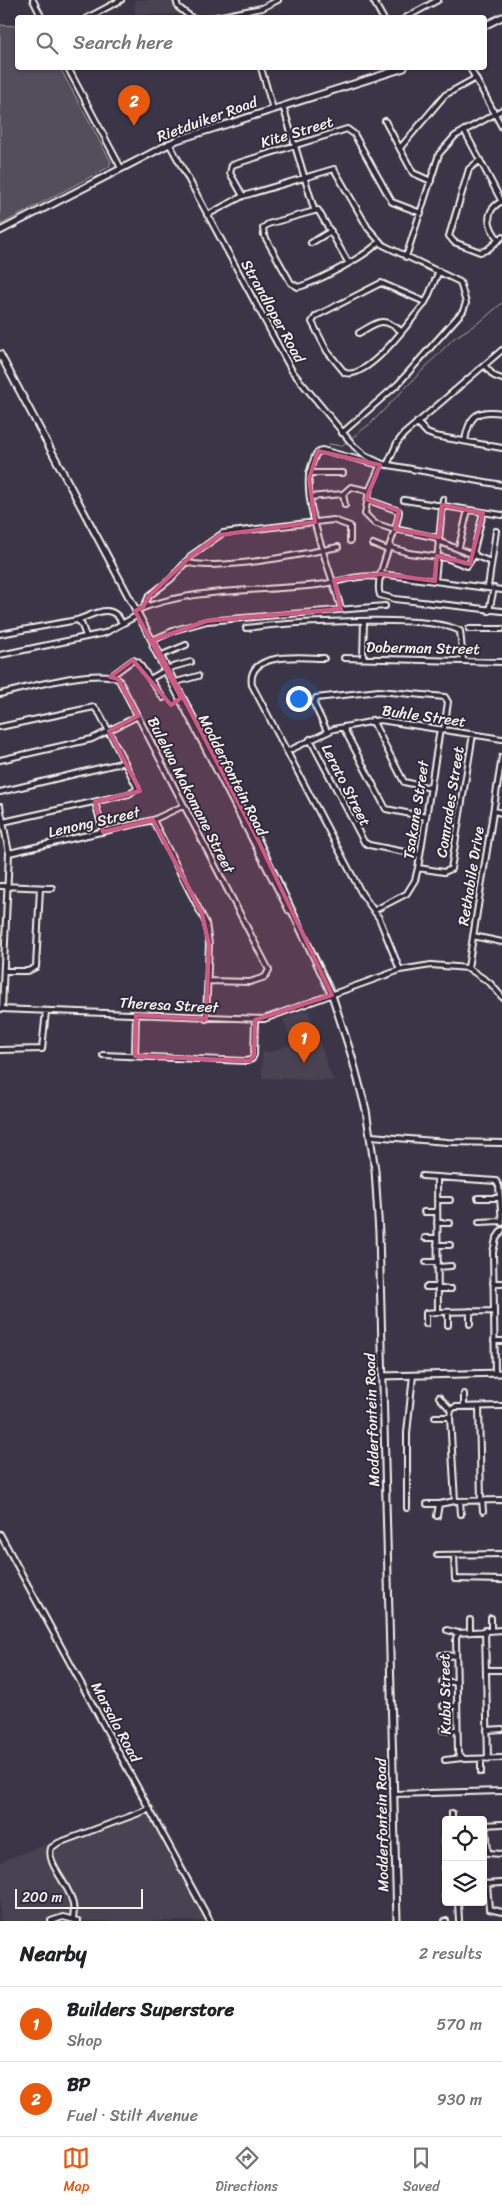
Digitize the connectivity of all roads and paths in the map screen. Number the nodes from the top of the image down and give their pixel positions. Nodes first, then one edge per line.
1 (33, 0) edge
2 (121, 0) edge
3 (176, 0) edge
4 (278, 0) edge
5 (373, 0) edge
6 (424, 0) edge
7 (438, 0) edge
8 (427, 6) junction
9 (243, 12) junction
10 (40, 15) edge
11 (93, 15) edge
12 (188, 15) edge
13 (227, 15) edge
14 (244, 15) edge
15 (381, 15) edge
16 (410, 15) edge
17 (502, 17) edge
18 (487, 24) edge
19 (69, 70) edge
20 (261, 70) edge
21 (398, 70) edge
22 (471, 70) edge
23 (476, 78) junction
24 (283, 106) junction
25 (273, 109) junction
26 (502, 110) edge
27 (495, 114) junction
28 (385, 121) dead end
29 (502, 127) edge
30 (464, 130) junction
31 (169, 143) junction
32 (295, 145) junction
33 (400, 148) junction
34 (480, 160) junction
35 (120, 168) junction
36 (305, 177) junction
37 (431, 181) junction
38 (242, 196) junction
39 (502, 201) edge
40 (314, 209) junction
41 (421, 213) junction
42 (207, 215) junction
43 (0, 231) edge
44 (331, 231) junction
45 (501, 238) edge
46 (379, 242) junction
47 (311, 243) dead end
48 (406, 256) junction
49 (348, 262) junction
50 (439, 271) junction
51 (425, 302) junction
52 (401, 331) junction
53 (359, 333) dead end
54 (502, 350) edge
55 (0, 354) edge
56 (484, 365) junction
57 (502, 380) edge
58 (502, 413) edge
59 (417, 422) junction
60 (342, 433) junction
61 (465, 441) junction
62 (502, 448) edge
63 (380, 464) junction
64 (387, 465) junction
65 (310, 473) junction
66 (343, 473) dead end
67 (502, 484) edge
68 (369, 491) junction
69 (343, 494) junction
70 (310, 497) junction
71 (443, 499) dead end
72 (368, 500) junction
73 (404, 500) dead end
74 (345, 505) dead end
75 (442, 505) junction
76 (468, 510) junction
77 (483, 513) junction
78 (502, 516) edge
79 (316, 522) junction
80 (395, 529) junction
81 (496, 531) dead end
82 (438, 540) junction
83 (350, 541) dead end
84 (373, 544) dead end
85 (338, 547) dead end
86 (388, 548) junction
87 (459, 548) junction
88 (324, 550) junction
89 (474, 554) junction
90 (437, 557) junction
91 (185, 562) junction
92 (491, 562) junction
93 (382, 575) junction
94 (435, 581) junction
95 (334, 582) junction
96 (488, 588) junction
97 (494, 588) junction
98 (502, 590) edge
99 (385, 606) dead end
100 (144, 607) junction
101 (340, 609) junction
102 (489, 611) junction
103 (502, 611) edge
104 (137, 613) junction
105 (77, 620) junction
106 (364, 622) junction
107 (122, 623) junction
108 (145, 628) junction
109 (246, 628) dead end
110 (469, 629) dead end
111 (502, 629) edge
112 (0, 634) edge
113 (86, 636) junction
114 (153, 640) junction
115 (186, 645) dead end
116 (0, 655) edge
117 (162, 656) junction
118 (324, 658) dead end
119 (344, 658) dead end
120 (362, 658) junction
121 (463, 660) junction
122 (191, 662) dead end
123 (502, 662) edge
124 (167, 669) junction
125 (110, 676) junction
126 (198, 676) dead end
127 (150, 678) junction
128 (176, 682) junction
129 (0, 694) edge
130 (163, 698) dead end
131 (138, 716) junction
132 (372, 720) junction
133 (0, 727) edge
134 (343, 727) junction
135 (442, 729) junction
136 (109, 731) junction
137 (327, 732) junction
138 (473, 734) junction
139 (310, 739) junction
140 (502, 739) edge
141 (288, 751) junction
142 (502, 757) edge
143 (0, 760) edge
144 (125, 762) junction
145 (431, 788) junction
146 (0, 792) edge
147 (95, 802) junction
148 (0, 806) edge
149 (182, 806) junction
150 (494, 811) junction
151 (502, 813) edge
152 (426, 817) junction
153 (153, 820) junction
154 (4, 822) junction
155 (103, 832) junction
156 (9, 853) junction
157 (420, 855) junction
158 (418, 868) junction
159 (0, 886) edge
160 (8, 886) junction
161 (40, 888) junction
162 (52, 888) dead end
163 (375, 910) junction
164 (0, 920) edge
165 (7, 920) junction
166 (302, 931) junction
167 (473, 936) junction
168 (502, 942) edge
169 (468, 968) junction
170 (400, 970) junction
171 (4, 971) junction
172 (208, 981) junction
173 (332, 994) junction
174 (502, 997) edge
175 (1, 1009) edge
176 (46, 1011) junction
177 (136, 1015) junction
178 (206, 1018) junction
179 (255, 1020) junction
180 (0, 1050) edge
181 (102, 1055) dead end
182 (135, 1056) junction
183 (370, 1136) junction
184 (502, 1143) edge
185 (422, 1176) dead end
186 (437, 1177) junction
187 (478, 1198) dead end
188 (500, 1198) junction
189 (437, 1200) junction
190 (450, 1200) dead end
191 (424, 1212) dead end
192 (437, 1212) junction
193 (479, 1222) dead end
194 (502, 1222) edge
195 (437, 1223) junction
196 (450, 1223) dead end
197 (502, 1230) edge
198 (425, 1238) dead end
199 (437, 1238) junction
200 (438, 1245) junction
201 (450, 1245) dead end
202 (426, 1262) dead end
203 (438, 1265) junction
204 (451, 1266) dead end
205 (493, 1283) junction
206 (502, 1283) edge
207 (426, 1287) dead end
208 (438, 1288) junction
209 (451, 1289) dead end
210 (470, 1311) junction
211 (493, 1311) junction
212 (438, 1312) junction
213 (448, 1312) junction
214 (426, 1324) dead end
215 (470, 1324) dead end
216 (448, 1325) dead end
217 (494, 1341) junction
218 (502, 1341) edge
219 (502, 1373) edge
220 (495, 1374) junction
221 (413, 1375) junction
222 (382, 1376) junction
223 (464, 1394) dead end
224 (439, 1397) dead end
225 (464, 1406) junction
226 (502, 1406) edge
227 (480, 1407) junction
228 (451, 1410) junction
229 (436, 1417) dead end
230 (450, 1417) junction
231 (482, 1500) junction
232 (502, 1500) edge
233 (455, 1501) junction
234 (460, 1501) junction
235 (427, 1504) dead end
236 (439, 1504) junction
237 (407, 1508) dead end
238 (482, 1511) dead end
239 (461, 1514) dead end
240 (437, 1516) dead end
241 (0, 1534) edge
242 (502, 1554) edge
243 (437, 1555) dead end
244 (454, 1555) junction
245 (502, 1580) edge
246 (491, 1618) dead end
247 (470, 1620) dead end
248 (447, 1630) dead end
249 (470, 1630) junction
250 (485, 1630) junction
251 (492, 1630) junction
252 (502, 1630) edge
253 (458, 1632) junction
254 (441, 1655) dead end
255 (456, 1656) junction
256 (486, 1670) junction
257 (502, 1670) edge
258 (442, 1682) dead end
259 (457, 1682) junction
260 (443, 1706) dead end
261 (457, 1706) junction
262 (502, 1729) edge
263 (443, 1730) dead end
264 (457, 1730) junction
265 (487, 1730) junction
266 (462, 1758) junction
267 (502, 1758) edge
268 (481, 1759) junction
269 (488, 1759) junction
270 (445, 1760) dead end
271 (482, 1772) dead end
272 (502, 1791) edge
273 (394, 1794) junction
274 (150, 1809) junction
275 (502, 1824) edge
276 (487, 1825) edge
277 (487, 1844) edge
278 (502, 1854) edge
279 (502, 1883) edge
280 (487, 1884) edge
281 (487, 1896) edge
282 (458, 1906) edge
283 (502, 1912) edge
284 (76, 1920) edge
285 (51, 1921) edge
286 (210, 1921) edge
287 (397, 1921) edge
288 (458, 1921) edge

1 - 10 street
2 - 11 street
3 - 12 street
4 - 9 street
5 - 15 street
6 - 8 street
7 - 8 street
8 - 16 street
9 - 13 street
9 - 14 street
17 - 18 main road
19 - 35 street
20 - 25 street
21 - 24 main road, Rietduiker Road
22 - 23 street
23 - 27 street
23 - 33 street
24 - 25 main road, Rietduiker Road
24 - 32 street
25 - 31 main road, Rietduiker Road
26 - 27 street
27 - 29 street
27 - 30 street
28 - 33 street
30 - 34 street
30 - 37 street
31 - 35 main road, Rietduiker Road
31 - 42 street, Strandloper Road
32 - 36 street
32 - 38 street, Kite Street
32 - 41 street, Kite Street
33 - 37 street
34 - 39 street
34 - 45 street
35 - 43 main road, Rietduiker Road
36 - 38 street
36 - 40 street
36 - 46 street
37 - 41 street
38 - 42 street
39 - 45 street
40 - 44 street
40 - 49 street
41 - 48 street
42 - 60 street, Strandloper Road
44 - 47 street
44 - 49 street
46 - 48 street
46 - 49 street
48 - 50 street
50 - 51 street
50 - 60 street
51 - 52 street
51 - 52 street
52 - 53 street
54 - 56 street
55 - 104 main road, Modderfontein Road
56 - 57 street
56 - 59 street
58 - 61 street
59 - 61 street
59 - 64 street
60 - 63 street, Strandloper Road
61 - 62 street
63 - 64 street, Strandloper Road
63 - 65 street
63 - 68 street
64 - 67 street, Strandloper Road
65 - 66 street
65 - 70 street
68 - 69 street
68 - 72 street
69 - 70 street
69 - 74 street
70 - 79 street
71 - 75 street
72 - 80 street
72 - 80 street
73 - 75 street
75 - 76 street
75 - 82 street
76 - 77 street
76 - 87 street
77 - 78 street
77 - 89 street
79 - 83 street
79 - 88 street
79 - 91 street
80 - 82 street
80 - 86 street
81 - 92 street
82 - 87 street
82 - 90 street
84 - 86 street
85 - 88 street
86 - 90 street
86 - 93 street
87 - 89 street
88 - 91 street
88 - 95 street
89 - 90 street
89 - 92 street
90 - 94 street
91 - 100 street
92 - 96 street
93 - 94 street
93 - 95 street
93 - 102 street
94 - 96 street
95 - 100 street
95 - 101 street
96 - 97 street
97 - 98 street
97 - 102 street
99 - 101 street
100 - 104 street
101 - 114 street
102 - 103 street
104 - 107 street
104 - 108 main road, Modderfontein Road
105 - 107 street
105 - 112 street
105 - 113 street
106 - 109 street
106 - 120 street
106 - 121 street
107 - 113 street
108 - 114 main road, Modderfontein Road
108 - 124 main road, Modderfontein Road
110 - 111 street
113 - 116 street
114 - 117 main road, Modderfontein Road
115 - 117 street
117 - 124 main road, Modderfontein Road
118 - 141 street
119 - 120 street, Doberman Street
120 - 121 street, Doberman Street
121 - 123 street, Doberman Street
122 - 124 street
124 - 127 street
124 - 128 main road, Modderfontein Road
124 - 166 main road, Modderfontein Road
125 - 127 street
125 - 129 street
125 - 131 street, Bulelwa Makomane Street
126 - 128 street
127 - 130 street
128 - 166 main road, Modderfontein Road
131 - 136 street
131 - 149 street, Bulelwa Makomane Street
132 - 134 street, Buhle Street
132 - 135 street, Buhle Street
132 - 145 street
133 - 136 street
134 - 137 street, Buhle Street
134 - 152 street
135 - 137 street, Tsakane Street
135 - 138 street, Buhle Street
135 - 145 street, Tsakane Street
136 - 143 street
136 - 144 street
137 - 139 street, Buhle Street
138 - 140 street, Buhle Street
138 - 158 street, Comrades Street
139 - 141 street, Buhle Street
139 - 157 street, Lerato Street
141 - 163 street
142 - 150 street, Rethabile Drive
144 - 146 street
144 - 147 street
145 - 152 street, Tsakane Street
147 - 154 street
147 - 155 street
148 - 154 street
149 - 153 street, Lenong Street
149 - 172 street, Bulelwa Makomane Street
150 - 151 street
150 - 167 street, Rethabile Drive
152 - 157 street, Tsakane Street
153 - 155 street, Lenong Street
153 - 172 street
154 - 156 street
155 - 156 street, Lenong Street
156 - 160 street
157 - 158 street, Tsakane Street
158 - 163 street, Tsakane Street
159 - 160 street
160 - 161 street
160 - 165 street
161 - 162 street
161 - 171 street
163 - 170 street
164 - 165 street
165 - 171 street
166 - 173 main road, Modderfontein Road
167 - 168 street
167 - 169 street, Rethabile Drive
169 - 170 street, Theresa Street
169 - 174 street
170 - 173 street, Theresa Street
171 - 175 street
172 - 178 street
173 - 179 street, Theresa Street
173 - 183 main road, Modderfontein Road
175 - 176 street, Theresa Street
176 - 177 street, Theresa Street
176 - 180 street
177 - 178 street, Theresa Street
177 - 182 street
178 - 179 street, Theresa Street
179 - 182 street
181 - 182 street
183 - 184 street
183 - 222 main road, Modderfontein Road
185 - 186 street
186 - 188 street
186 - 189 street
187 - 188 street
188 - 194 street
189 - 190 street
189 - 192 street
191 - 192 street
192 - 195 street
193 - 194 street
195 - 196 street
195 - 199 street
197 - 205 street
198 - 199 street
199 - 200 street
200 - 201 street
200 - 203 street
202 - 203 street
203 - 204 street
203 - 208 street
205 - 206 street
205 - 211 street
207 - 208 street
208 - 209 street
208 - 212 street
210 - 211 street
210 - 213 street
210 - 215 street
211 - 217 street
212 - 213 street
212 - 214 street
213 - 216 street
217 - 218 street
217 - 220 street
219 - 220 main road
220 - 221 main road
221 - 222 main road
221 - 237 street
222 - 273 main road, Modderfontein Road
223 - 225 street
224 - 228 street
225 - 227 street
225 - 228 street
226 - 227 street
227 - 231 street
228 - 230 street
229 - 230 street
230 - 233 street
231 - 232 street
231 - 234 street
231 - 238 street
233 - 234 street
233 - 236 street
234 - 239 street
235 - 236 street
236 - 240 street
241 - 274 street, Marsala Road
242 - 244 street
243 - 244 street
244 - 245 street
246 - 251 street
247 - 249 street
248 - 253 street
249 - 250 street, Kubu Street
249 - 253 street, Kubu Street
250 - 251 street, Kubu Street
250 - 256 street
251 - 252 street, Kubu Street
253 - 255 street, Kubu Street
254 - 255 street
255 - 259 street, Kubu Street
256 - 257 street
256 - 265 street
258 - 259 street
259 - 261 street, Kubu Street
260 - 261 street
261 - 264 street, Kubu Street
262 - 265 street
263 - 264 street
264 - 266 street, Kubu Street
265 - 269 street
266 - 268 street
266 - 270 street
267 - 269 street
268 - 269 street
268 - 271 street
272 - 273 street
273 - 287 main road, Modderfontein Road
274 - 284 street
274 - 286 street, Marsala Road
275 - 276 street
277 - 278 street
279 - 280 street
281 - 283 street
282 - 288 street
284 - 285 street

